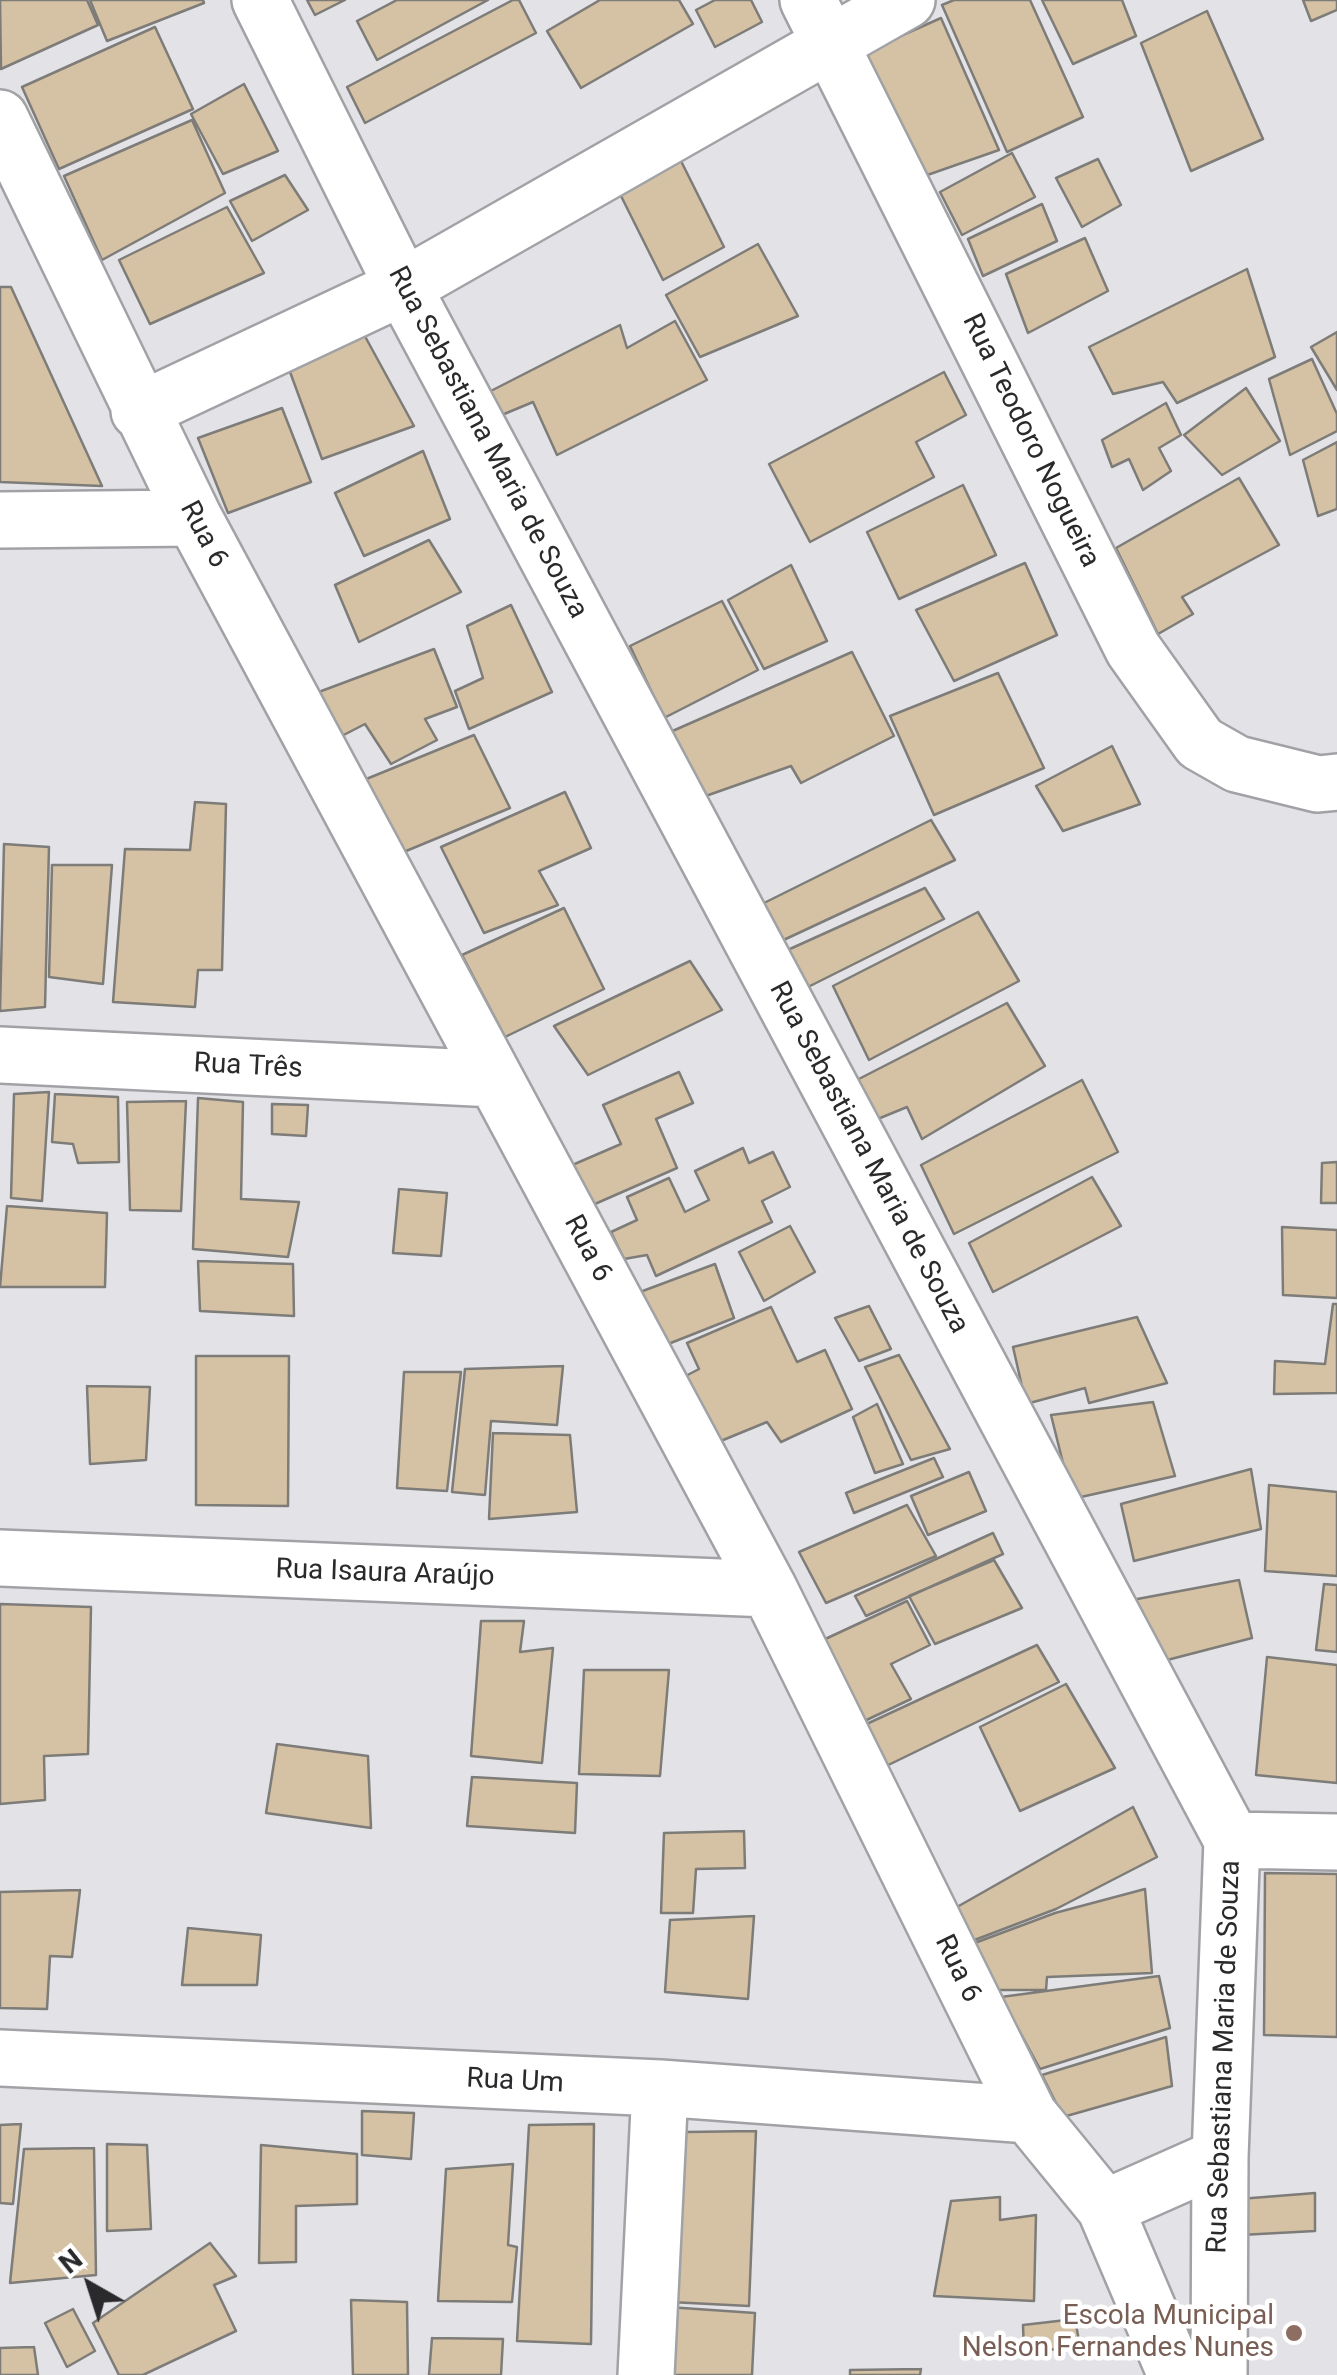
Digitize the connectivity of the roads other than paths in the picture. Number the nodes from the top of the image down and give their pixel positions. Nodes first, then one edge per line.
1 (260, 0) edge
2 (907, 0) edge
3 (819, 21) edge
4 (0, 118) edge
5 (403, 287) junction
6 (139, 411) junction
7 (194, 518) junction
8 (0, 520) edge
9 (1337, 782) edge
10 (0, 1055) edge
11 (495, 1079) junction
12 (0, 1558) edge
13 (769, 1589) junction
14 (1232, 1840) junction
15 (1337, 1842) edge
16 (0, 2058) edge
17 (660, 2088) junction
18 (1029, 2115) junction
19 (1220, 2157) junction
20 (1105, 2208) junction
21 (646, 2375) edge
22 (1176, 2375) edge
23 (1218, 2375) edge

1 - 5 street, Rua Sebastiana Maria de Souza
2 - 3 street
3 - 5 street
3 - 9 street, Rua Teodoro Nogueira
4 - 6 street, Rua 6
5 - 6 street
5 - 14 street, Rua Sebastiana Maria de Souza
6 - 7 street, Rua 6
7 - 8 street
7 - 11 street, Rua 6
10 - 11 street, Rua Três
11 - 13 street, Rua 6
12 - 13 street, Rua Isaura Araújo
13 - 18 street, Rua 6
14 - 15 street
14 - 19 street, Rua Sebastiana Maria de Souza
16 - 17 street, Rua Um
17 - 18 street, Rua Um
17 - 21 street
18 - 20 street, Rua 6
19 - 20 street
19 - 23 street, Rua Sebastiana Maria de Souza
20 - 22 street, Rua 6

